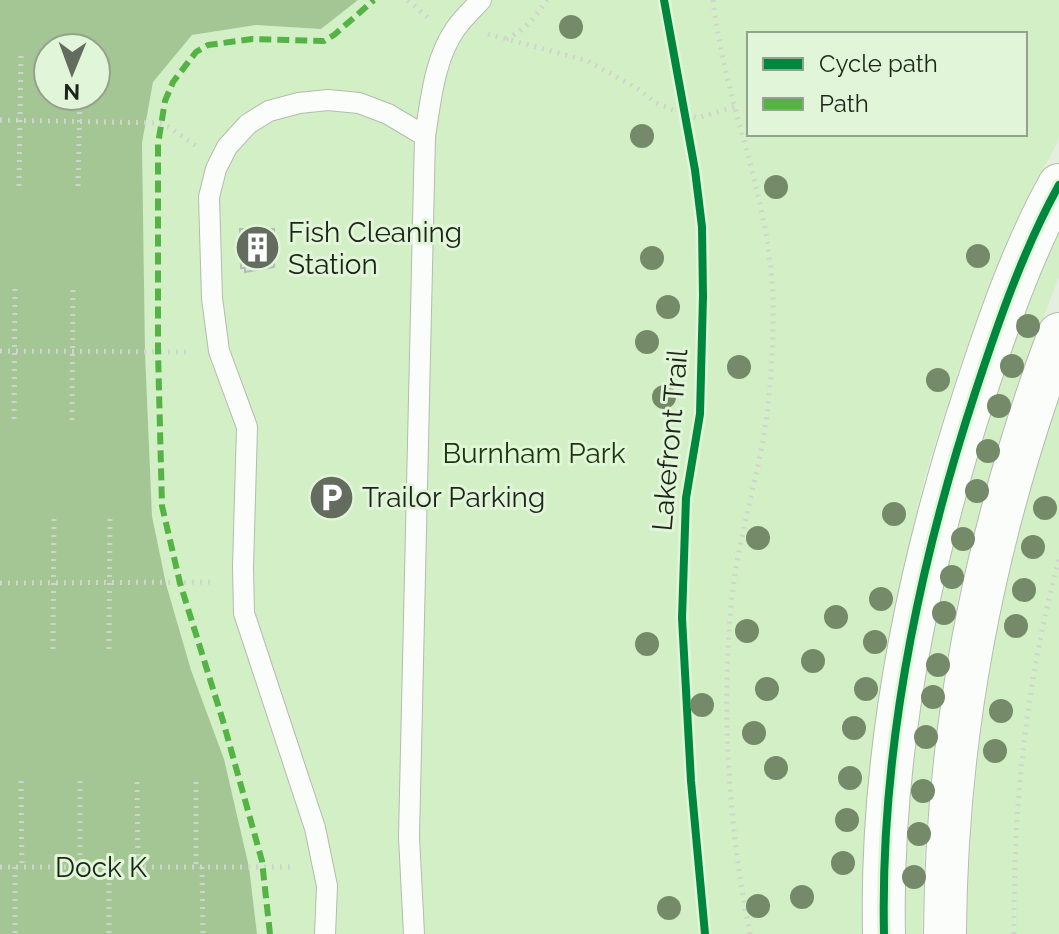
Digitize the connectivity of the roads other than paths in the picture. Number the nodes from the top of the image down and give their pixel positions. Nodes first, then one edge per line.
1 (481, 0) edge
2 (425, 136) junction
3 (1059, 185) edge
4 (1059, 334) edge
5 (325, 934) edge
6 (414, 934) edge
7 (884, 934) edge
8 (945, 934) edge

1 - 2 lane
2 - 5 lane
2 - 6 lane
3 - 7 street
4 - 8 street

